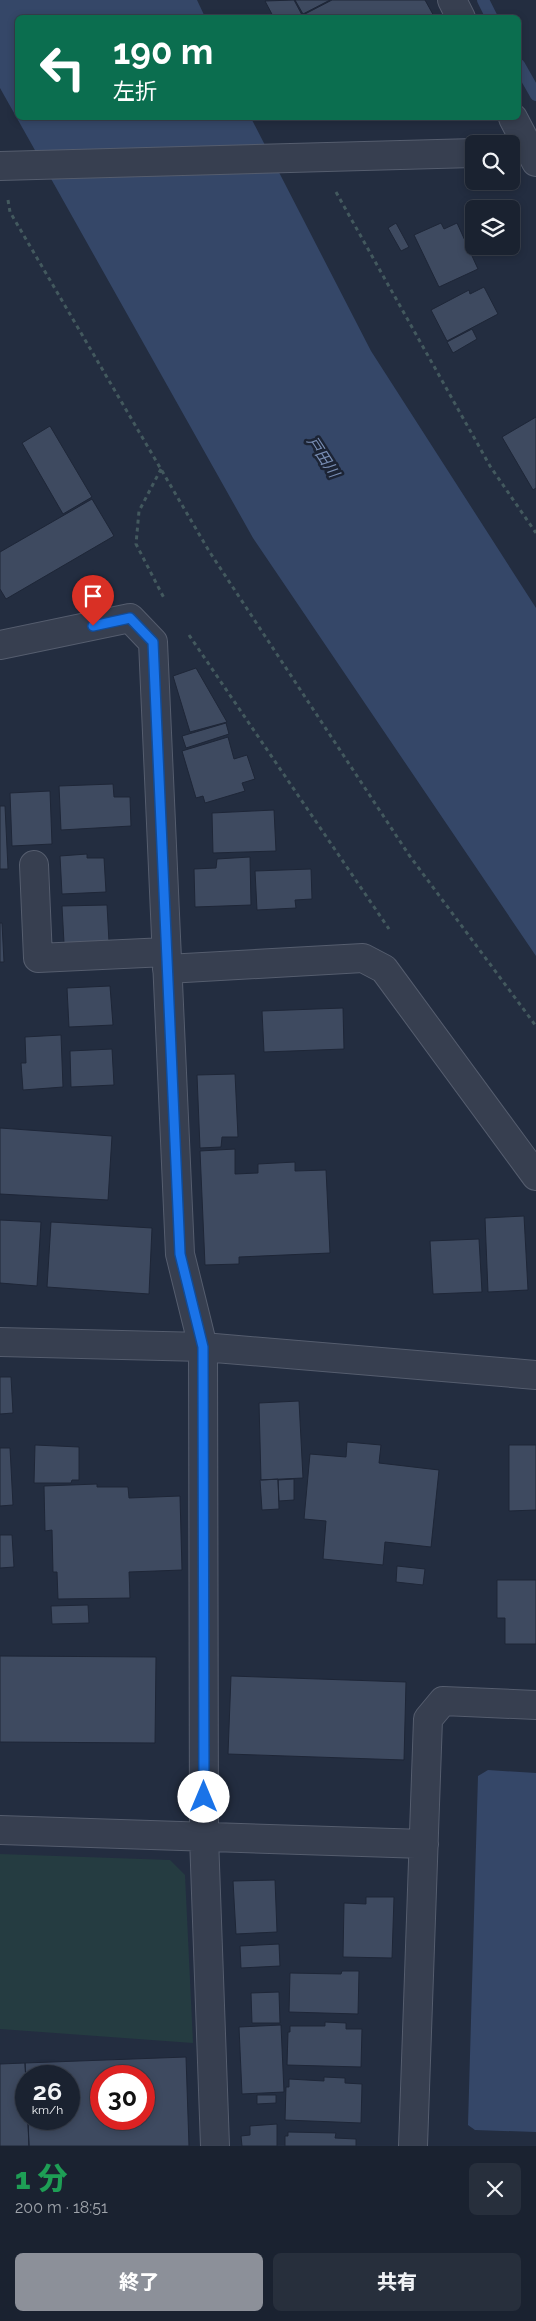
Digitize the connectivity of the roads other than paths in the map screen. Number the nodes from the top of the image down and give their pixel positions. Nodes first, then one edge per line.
1 (452, 0) edge
2 (460, 15) edge
3 (514, 120) edge
4 (465, 153) edge
5 (528, 155) edge
6 (0, 166) edge
7 (0, 645) edge
8 (34, 865) dead end
9 (167, 961) junction
10 (536, 1176) edge
11 (0, 1342) edge
12 (203, 1347) junction
13 (536, 1374) edge
14 (536, 1705) edge
15 (0, 1830) edge
16 (204, 1837) junction
17 (424, 1844) junction
18 (216, 2146) edge
19 (413, 2146) edge

1 - 2 street
3 - 5 street
4 - 6 street
7 - 9 street
8 - 9 street
9 - 10 street
9 - 12 street
11 - 12 street
12 - 13 street
12 - 16 street
14 - 17 street
15 - 16 street
16 - 17 street
16 - 18 street
17 - 19 street

